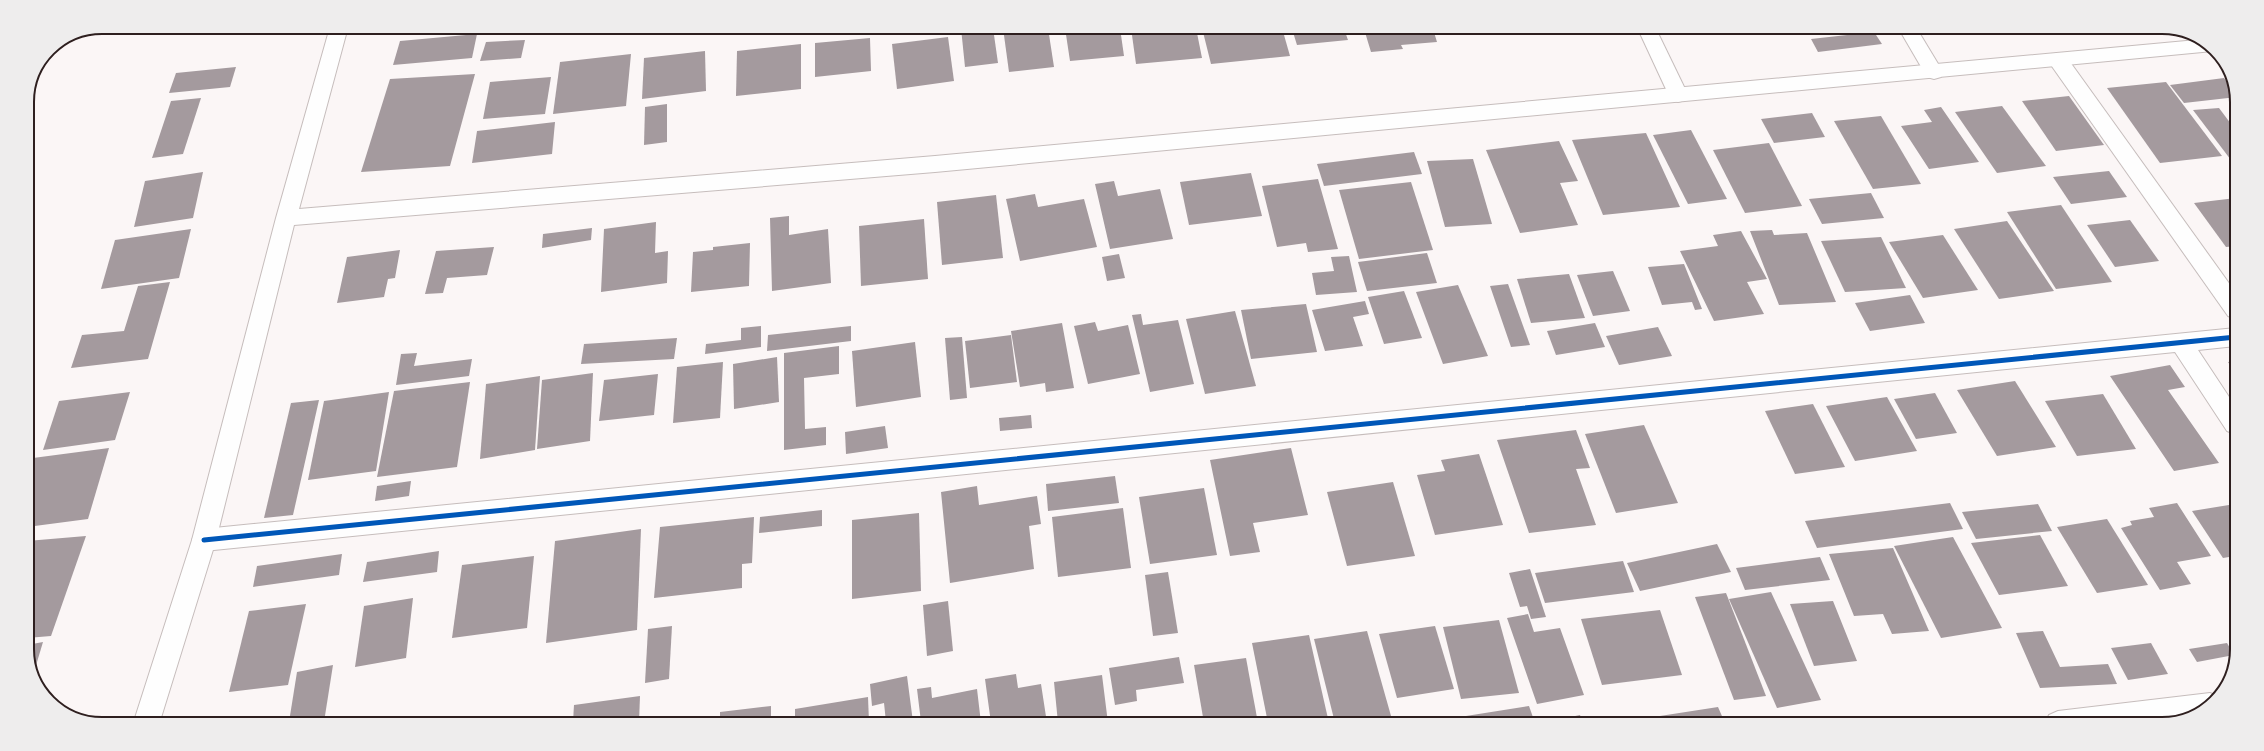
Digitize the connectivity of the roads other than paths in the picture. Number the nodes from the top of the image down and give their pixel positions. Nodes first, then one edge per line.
1 (337, 34) edge
2 (1649, 34) edge
3 (1911, 34) edge
4 (2201, 47) edge
5 (2058, 60) junction
6 (1934, 72) junction
7 (1678, 96) junction
8 (286, 218) junction
9 (2230, 302) edge
10 (2230, 338) edge
11 (2182, 343) junction
12 (2230, 416) edge
13 (204, 540) junction
14 (2196, 708) edge
15 (149, 717) edge
16 (2117, 717) edge

1 - 8 street
2 - 7 street
3 - 6 street
4 - 5 street
5 - 6 street
5 - 9 street
6 - 7 street
7 - 8 street
8 - 13 street
10 - 11 street
11 - 12 street
11 - 13 street
13 - 15 street
14 - 16 street

